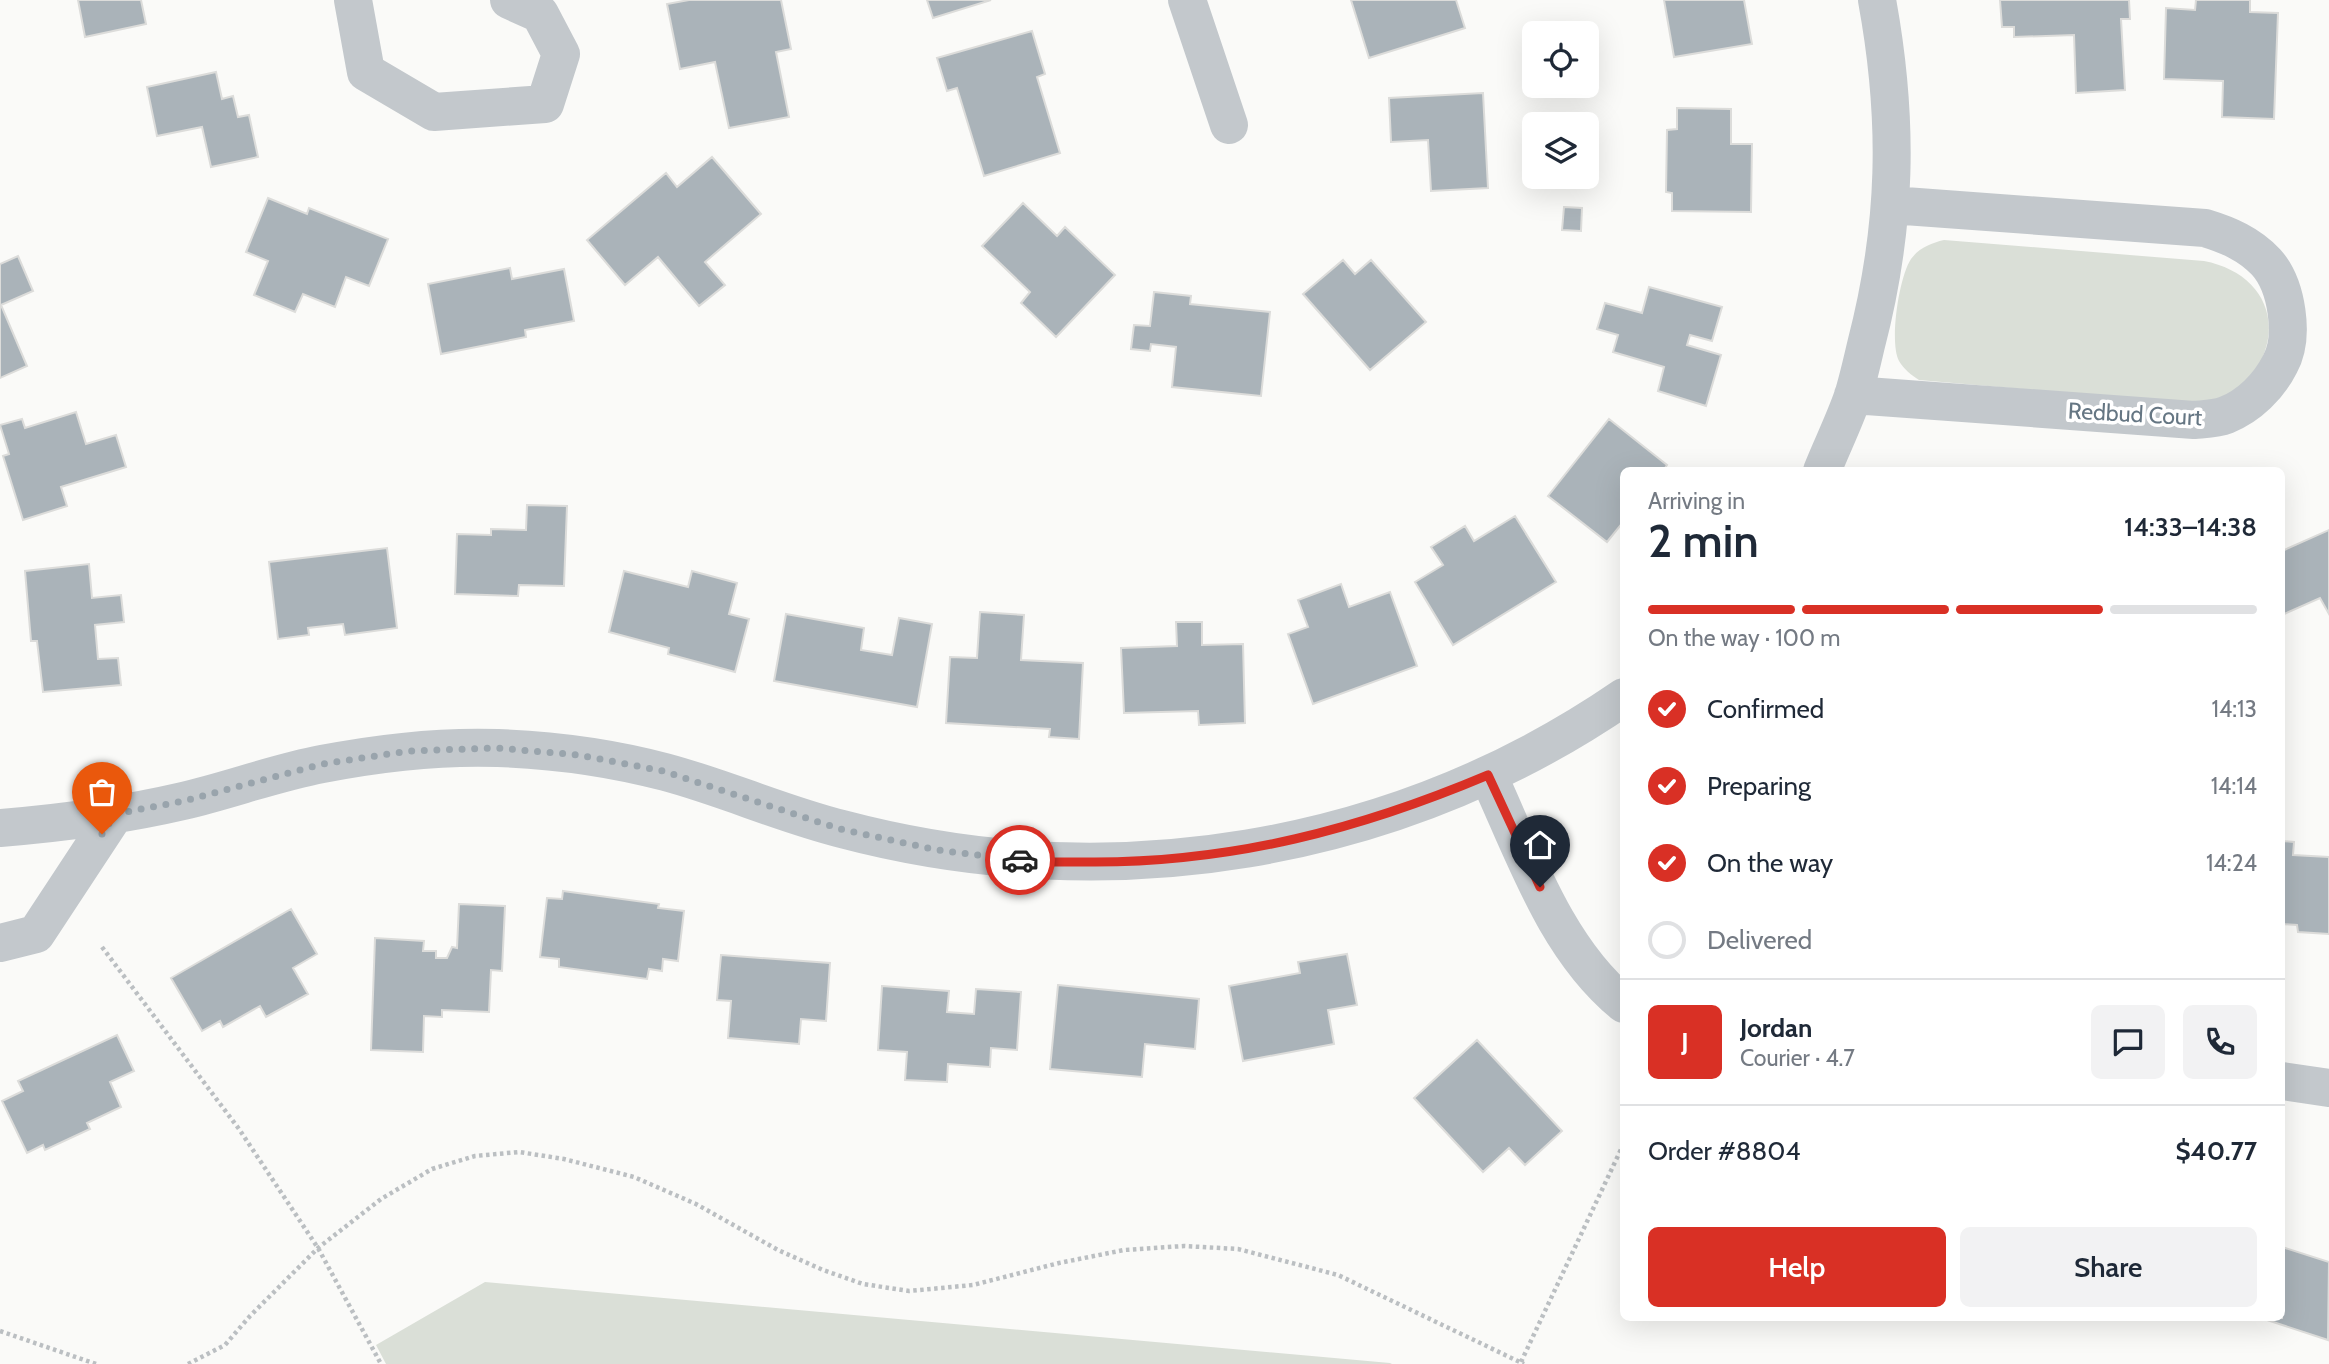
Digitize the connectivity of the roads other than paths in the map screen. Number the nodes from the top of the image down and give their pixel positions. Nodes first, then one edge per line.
1 (353, 0) edge
2 (509, 0) edge
3 (1187, 0) edge
4 (1877, 0) edge
5 (1229, 125) dead end
6 (1891, 205) junction
7 (1853, 395) junction
8 (1824, 467) edge
9 (1620, 700) edge
10 (1488, 775) junction
11 (115, 814) junction
12 (0, 828) edge
13 (0, 943) edge
14 (1620, 1001) edge
15 (2285, 1081) edge
16 (2329, 1088) edge

1 - 2 street
3 - 5 street
4 - 6 street
6 - 7 street
6 - 7 street, Redbud Court
7 - 8 street
9 - 10 street
10 - 11 street
10 - 14 street
11 - 12 street
11 - 13 street
15 - 16 street

